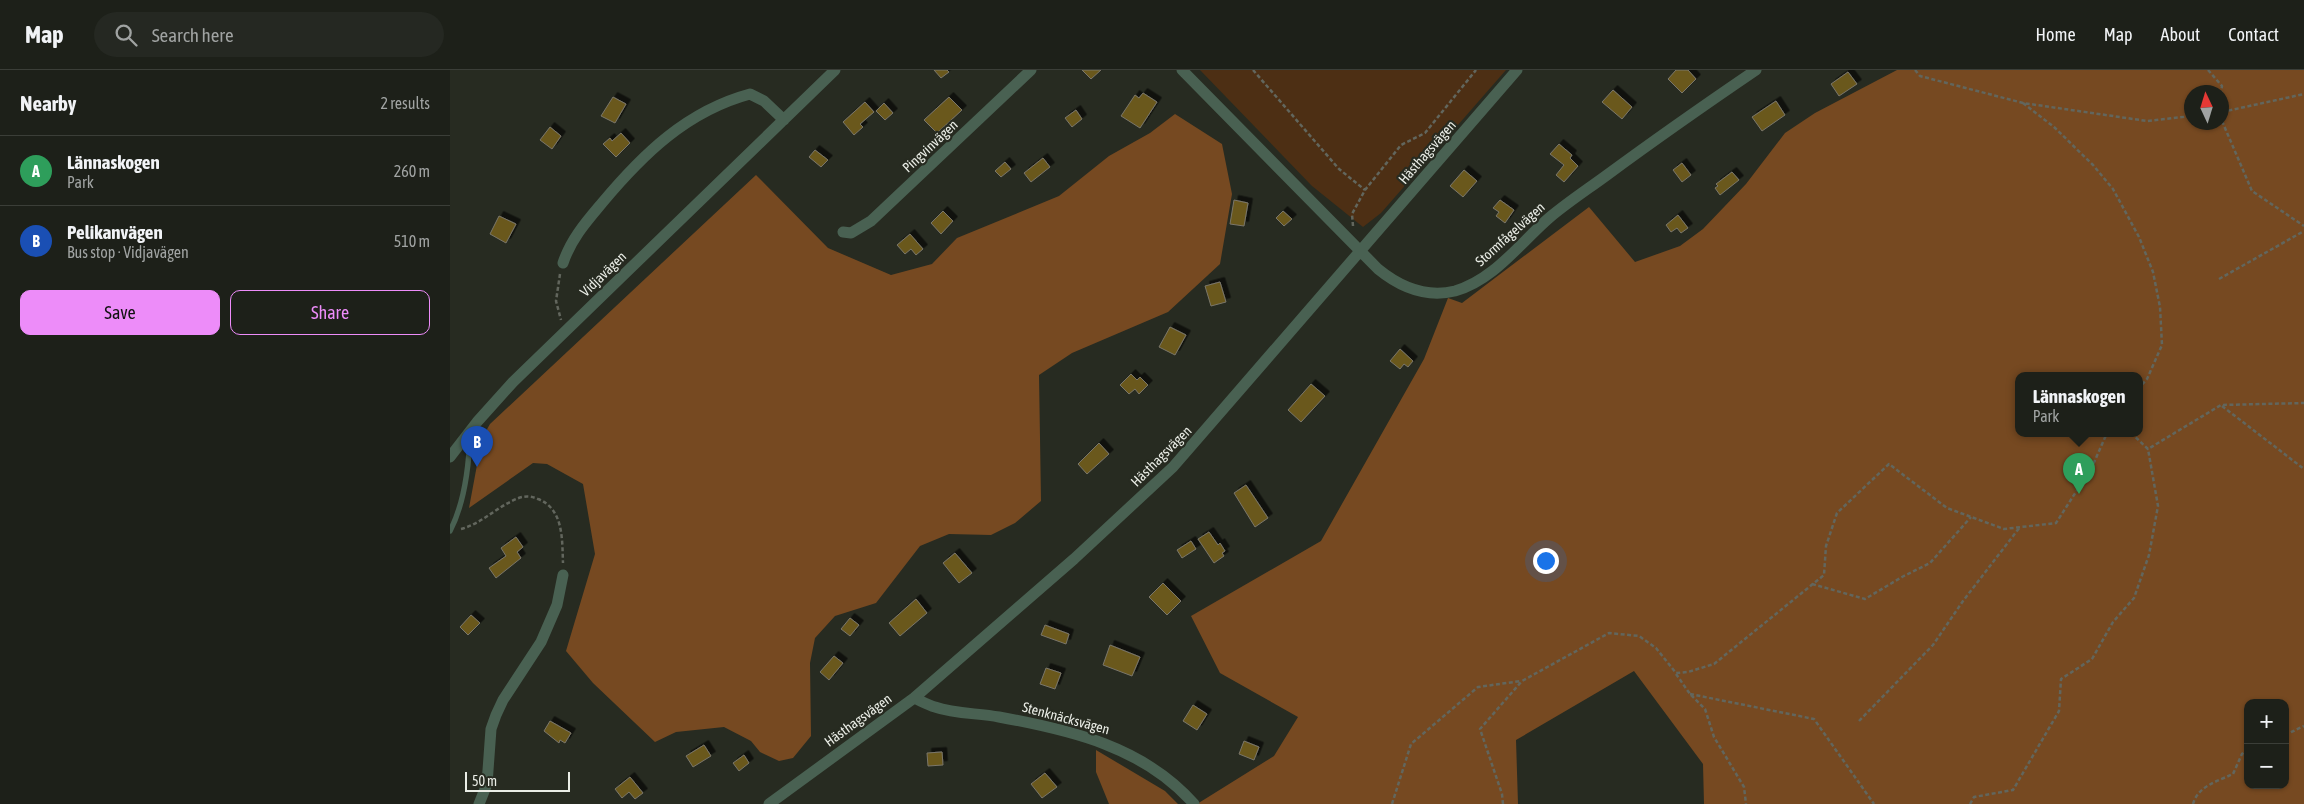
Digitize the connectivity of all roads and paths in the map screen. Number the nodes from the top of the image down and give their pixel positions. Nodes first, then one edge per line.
1 (835, 70) edge
2 (1031, 70) edge
3 (1182, 70) edge
4 (1253, 70) edge
5 (1476, 70) edge
6 (1517, 70) edge
7 (1756, 70) edge
8 (1915, 70) edge
9 (2208, 70) edge
10 (2221, 85) edge
11 (2304, 94) edge
12 (2023, 104) junction
13 (2229, 110) edge
14 (2184, 117) edge
15 (784, 120) junction
16 (2226, 130) edge
17 (1365, 190) junction
18 (2304, 226) edge
19 (2304, 231) edge
20 (843, 232) dead end
21 (1353, 232) dead end
22 (1360, 252) junction
23 (563, 263) joint
24 (2219, 279) dead end
25 (561, 320) dead end
26 (2143, 384) edge
27 (2304, 403) edge
28 (2221, 405) junction
29 (470, 433) junction
30 (2105, 437) edge
31 (2135, 437) edge
32 (2148, 449) junction
33 (450, 457) edge
34 (2304, 469) edge
35 (1971, 517) junction
36 (466, 519) dead end
37 (2020, 527) junction
38 (465, 528) junction
39 (458, 530) dead end
40 (450, 531) edge
41 (563, 575) joint
42 (1812, 584) junction
43 (1676, 673) junction
44 (1522, 681) junction
45 (1690, 694) junction
46 (914, 698) junction
47 (1859, 721) dead end
48 (2304, 726) edge
49 (2289, 733) edge
50 (2244, 752) edge
51 (480, 804) edge
52 (769, 804) edge
53 (1194, 804) edge
54 (1392, 804) edge
55 (1503, 804) edge
56 (1746, 804) edge
57 (1874, 804) edge
58 (1970, 804) edge
59 (2193, 804) edge

1 - 15 street, Vidjavägen
2 - 20 street, Pingvinvägen
3 - 22 street, Stormfågelvägen
4 - 17 path
5 - 17 path
6 - 22 street, Hästhagsvägen
7 - 22 street, Stormfågelvägen
8 - 12 path
9 - 10 path
11 - 13 path
12 - 14 path
12 - 26 path
15 - 23 street
15 - 29 street, Vidjavägen
16 - 18 path
17 - 21 path
19 - 24 path
22 - 46 street, Hästhagsvägen
23 - 25 path
27 - 28 path
28 - 32 path
28 - 34 path
29 - 33 street, Vidjavägen
29 - 40 lane
30 - 37 path
31 - 32 path
32 - 58 path
35 - 37 path
35 - 42 path
35 - 42 path
36 - 38 path
37 - 47 path
38 - 39 path
38 - 41 path
41 - 51 street
42 - 43 path
43 - 44 path
43 - 45 path
44 - 54 path
44 - 55 path
45 - 56 path
45 - 57 path
46 - 52 street, Hästhagsvägen
46 - 53 street, Stenknäcksvägen
48 - 49 path
50 - 59 path

